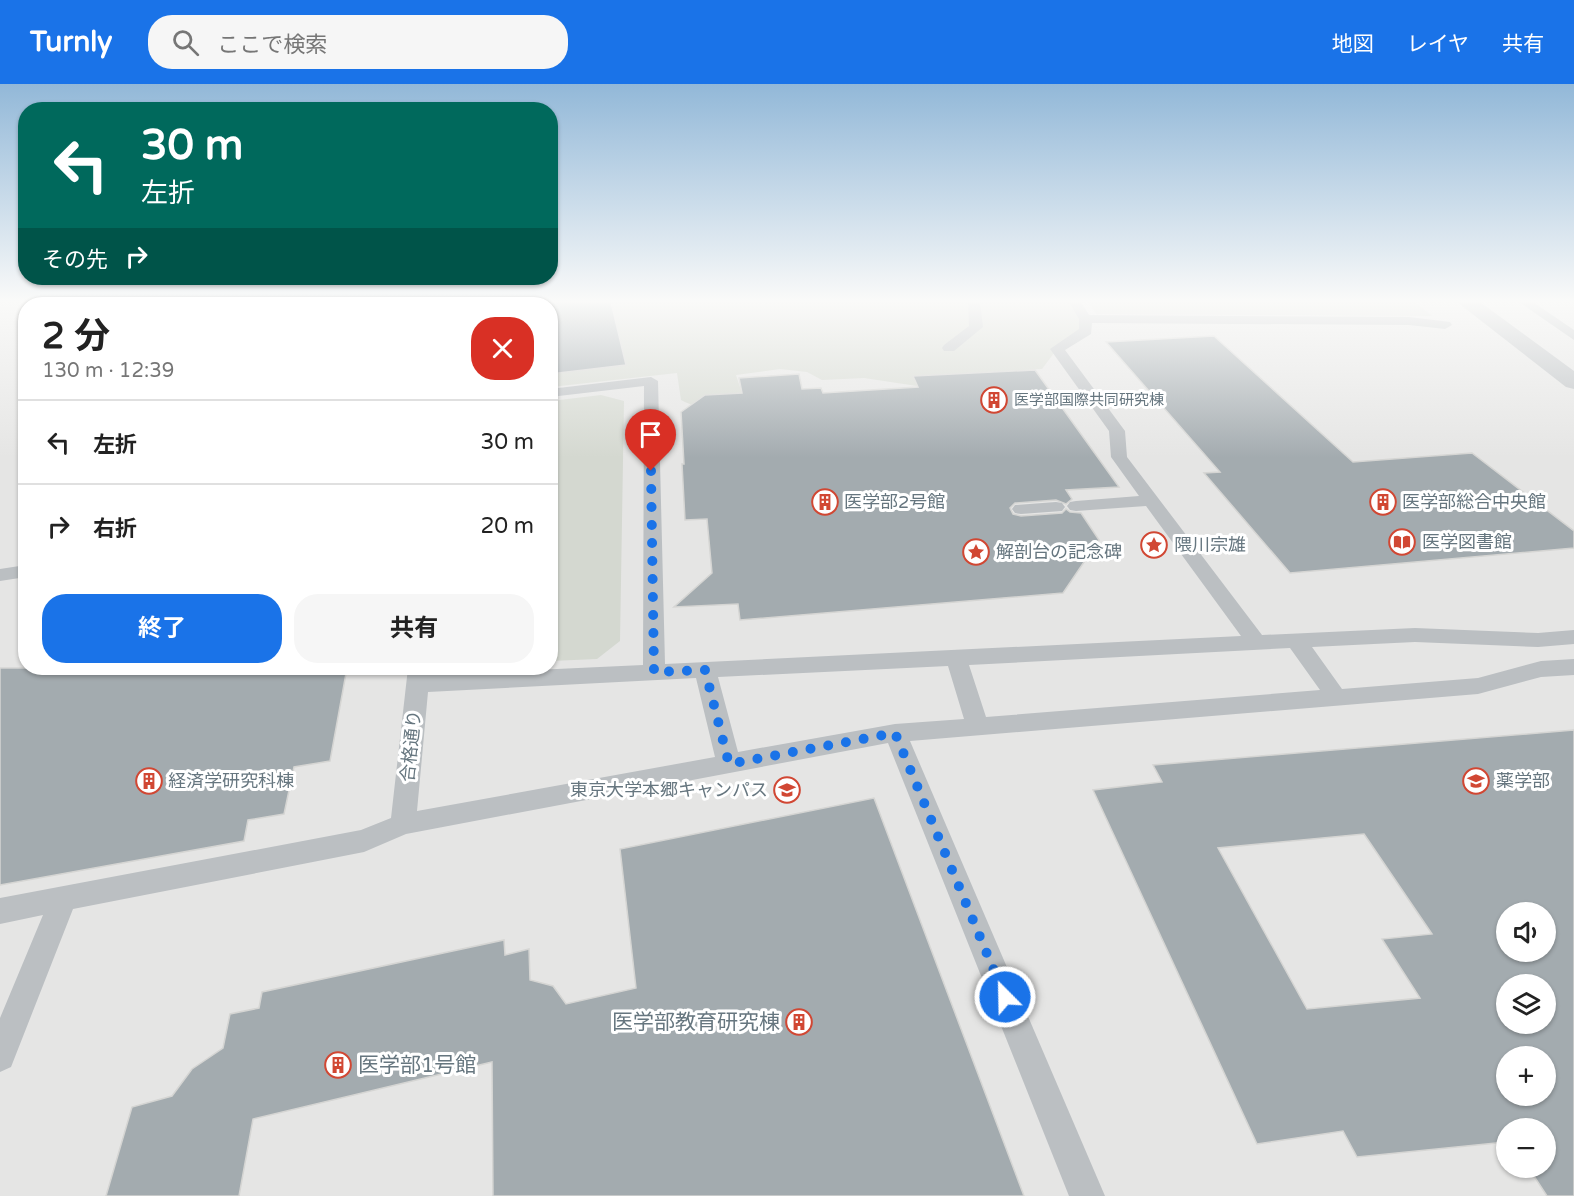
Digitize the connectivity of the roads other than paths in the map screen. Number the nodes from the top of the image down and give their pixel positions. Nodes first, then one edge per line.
1 (1061, 354) edge
2 (1536, 354) edge
3 (1574, 382) edge
4 (558, 392) edge
5 (1152, 501) junction
6 (1076, 506) dead end
7 (1056, 507) dead end
8 (1021, 509) dead end
9 (18, 572) edge
10 (0, 574) edge
11 (1574, 637) edge
12 (1296, 641) junction
13 (1257, 643) junction
14 (956, 658) junction
15 (1574, 667) edge
16 (705, 670) junction
17 (654, 672) junction
18 (558, 674) edge
19 (477, 675) edge
20 (418, 676) edge
21 (1337, 698) junction
22 (978, 726) junction
23 (895, 733) junction
24 (729, 764) junction
25 (403, 824) junction
26 (64, 898) junction
27 (0, 910) edge
28 (0, 1056) edge
29 (1087, 1196) edge

1 - 5 lane
2 - 3 street
4 - 17 lane
5 - 6 lane
5 - 13 lane
7 - 8 lane
9 - 10 lane
11 - 12 lane
12 - 13 lane
12 - 21 lane
13 - 14 lane
14 - 16 lane
14 - 22 lane
15 - 21 lane
16 - 17 lane
16 - 24 lane
17 - 18 lane
19 - 20 lane
20 - 25 lane, 合格通り
21 - 22 lane
22 - 23 lane
23 - 24 lane
23 - 29 lane
24 - 25 lane
25 - 26 lane
26 - 27 lane
26 - 28 lane

